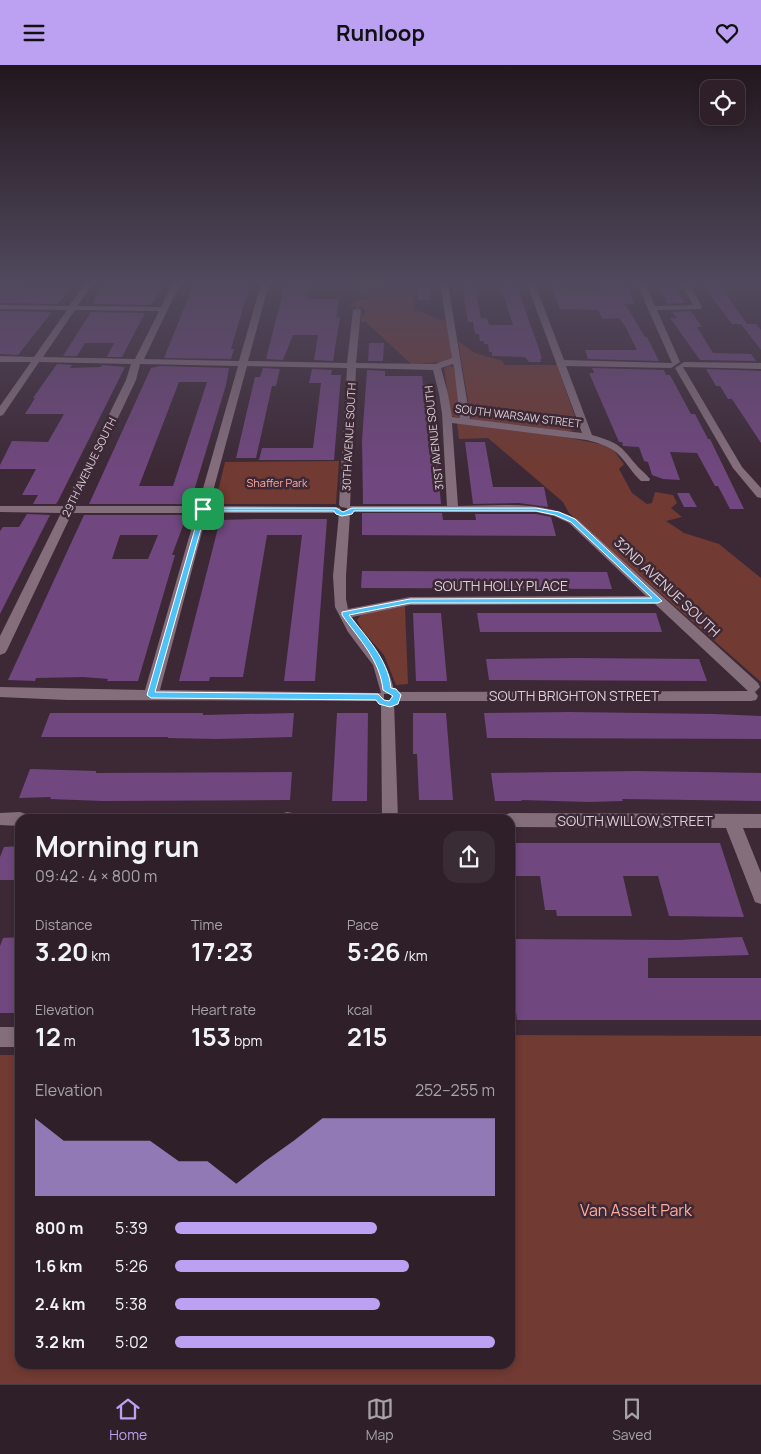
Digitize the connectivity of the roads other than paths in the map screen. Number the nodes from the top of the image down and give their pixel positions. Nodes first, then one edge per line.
1 (46, 346) edge
2 (145, 346) edge
3 (249, 346) edge
4 (354, 346) edge
5 (454, 346) edge
6 (554, 346) edge
7 (668, 346) edge
8 (0, 359) edge
9 (36, 360) junction
10 (456, 360) junction
11 (137, 362) junction
12 (244, 363) junction
13 (561, 363) junction
14 (352, 365) junction
15 (677, 365) junction
16 (761, 366) edge
17 (436, 367) junction
18 (0, 413) edge
19 (446, 419) junction
20 (465, 421) junction
21 (588, 437) junction
22 (645, 479) dead end
23 (761, 495) edge
24 (0, 509) edge
25 (68, 509) junction
26 (203, 509) junction
27 (453, 509) junction
28 (344, 510) junction
29 (658, 601) junction
30 (344, 614) junction
31 (0, 650) edge
32 (0, 692) edge
33 (757, 693) edge
34 (151, 695) junction
35 (388, 697) junction
36 (390, 814) edge
37 (2, 819) dead end
38 (15, 819) edge
39 (515, 820) edge
40 (732, 821) junction
41 (761, 821) edge
42 (761, 896) edge
43 (0, 1037) edge
44 (15, 1037) edge

1 - 9 street
2 - 11 street, 29TH AVENUE SOUTH
3 - 12 street
4 - 14 street, 30TH AVENUE SOUTH
5 - 10 street
6 - 13 street
7 - 15 street
8 - 9 street
9 - 11 street
9 - 18 street
10 - 17 street
10 - 20 street
11 - 12 street
11 - 25 street, 29TH AVENUE SOUTH
12 - 14 street
12 - 26 street
13 - 15 street
13 - 21 street
14 - 17 street
14 - 28 street, 30TH AVENUE SOUTH
15 - 16 street
15 - 23 street
17 - 19 street, 31ST AVENUE SOUTH
19 - 20 street, SOUTH WARSAW STREET
19 - 27 street, 31ST AVENUE SOUTH
20 - 21 street, SOUTH WARSAW STREET
21 - 22 street
24 - 25 street
25 - 26 street
25 - 31 street, 29TH AVENUE SOUTH
26 - 28 street
26 - 34 street
27 - 28 street
27 - 29 street, 32ND AVENUE SOUTH
28 - 30 street, 30TH AVENUE SOUTH
29 - 30 street, SOUTH HOLLY PLACE
29 - 33 street, 32ND AVENUE SOUTH
30 - 35 street, 30TH AVENUE SOUTH
32 - 34 street, SOUTH BRIGHTON STREET
33 - 35 street, SOUTH BRIGHTON STREET
34 - 35 street, SOUTH BRIGHTON STREET
35 - 36 street, 30TH AVENUE SOUTH
37 - 38 street
39 - 40 street, SOUTH WILLOW STREET
40 - 41 street, SOUTH WILLOW STREET
40 - 42 street
43 - 44 street

